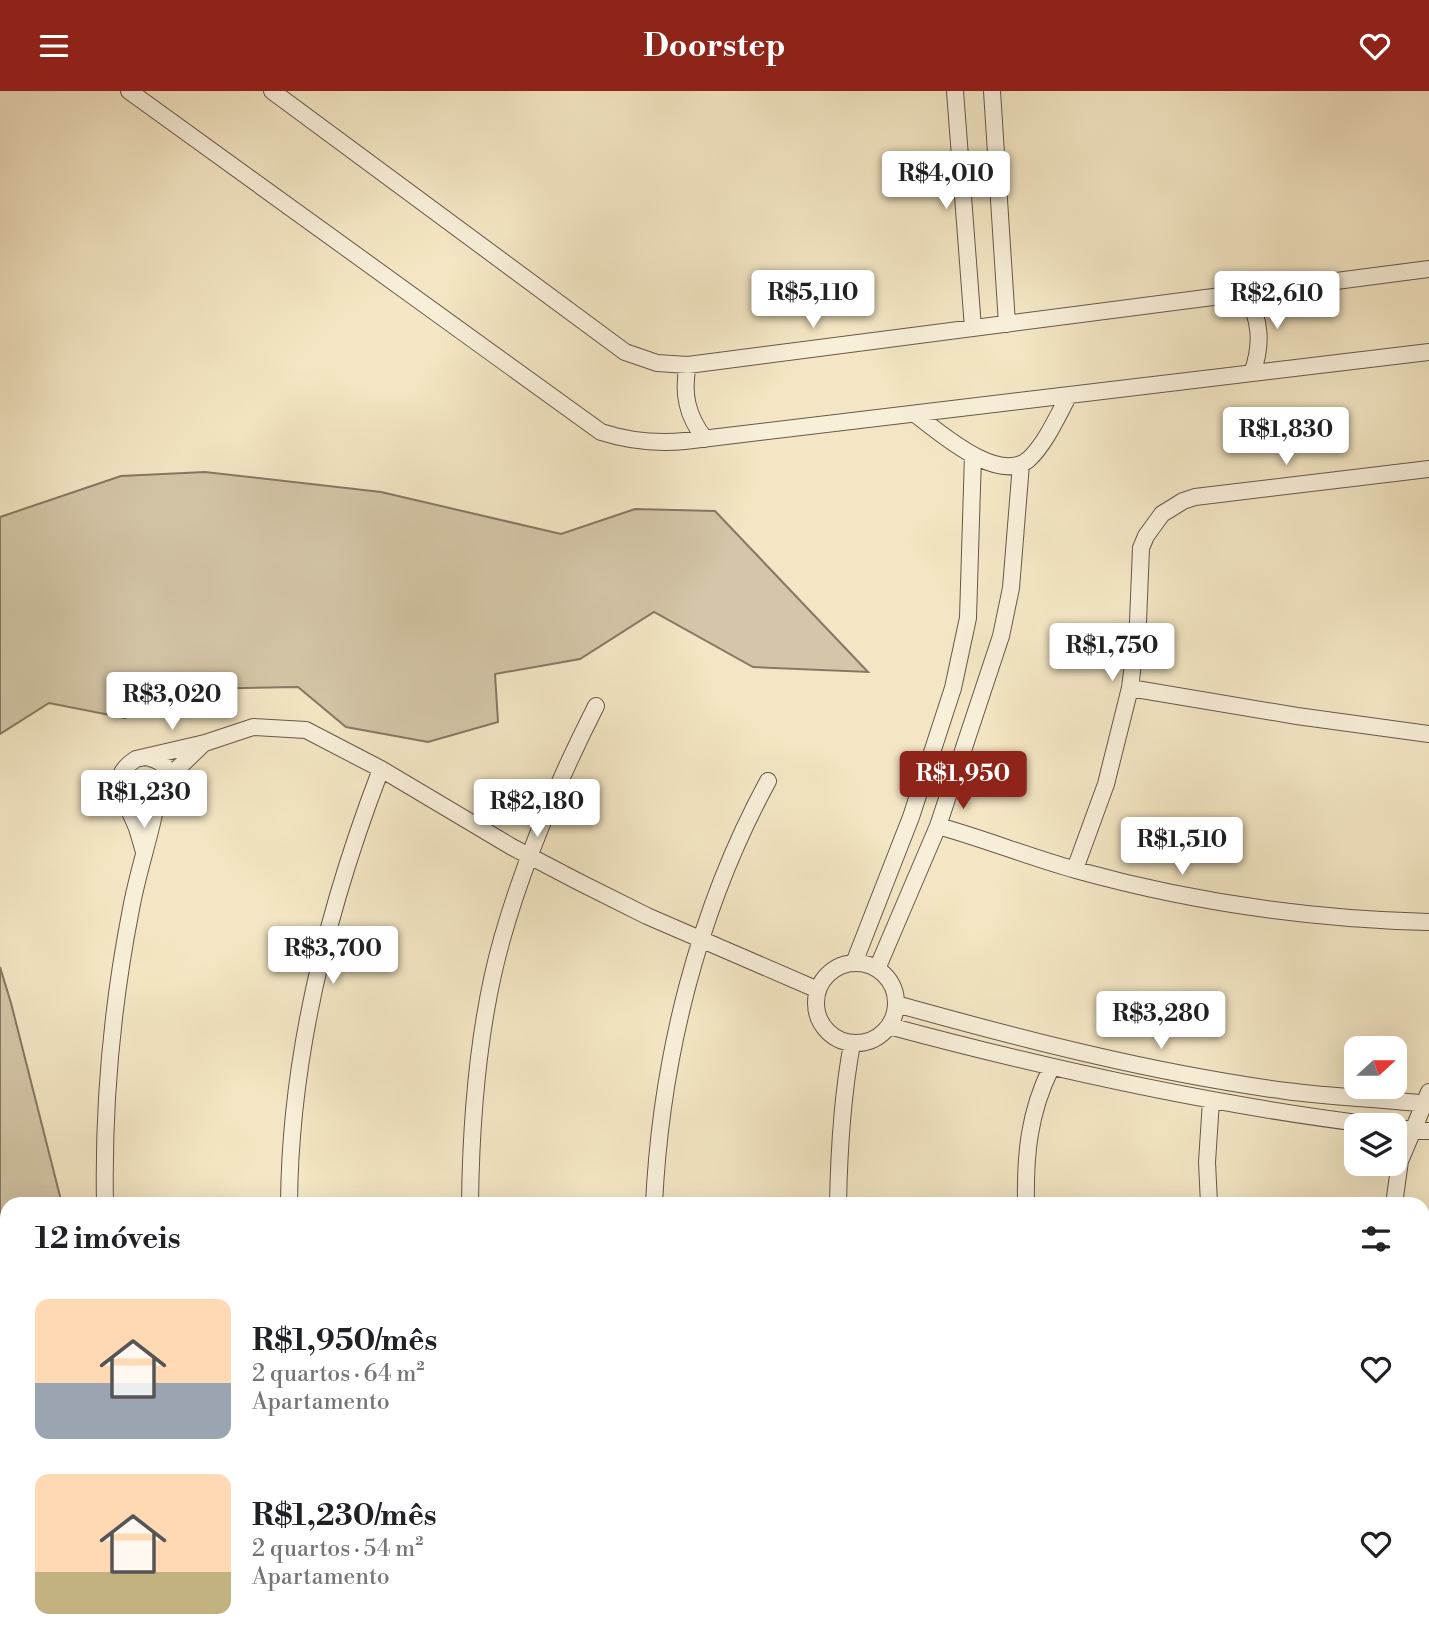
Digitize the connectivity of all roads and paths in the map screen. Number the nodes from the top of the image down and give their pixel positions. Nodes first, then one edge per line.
1 (129, 91) edge
2 (272, 91) edge
3 (955, 91) edge
4 (992, 91) edge
5 (1429, 269) edge
6 (1246, 293) junction
7 (1007, 324) junction
8 (973, 328) junction
9 (1429, 352) edge
10 (688, 365) junction
11 (1252, 373) junction
12 (1069, 395) junction
13 (915, 414) junction
14 (705, 439) junction
15 (973, 455) junction
16 (1021, 464) junction
17 (1429, 469) edge
18 (1130, 688) junction
19 (596, 706) dead end
20 (1429, 734) edge
21 (205, 743) junction
22 (146, 757) junction
23 (381, 769) junction
24 (171, 775) junction
25 (768, 781) dead end
26 (126, 803) junction
27 (155, 810) junction
28 (938, 827) junction
29 (144, 852) junction
30 (529, 856) junction
31 (1075, 869) junction
32 (1429, 922) edge
33 (702, 940) junction
34 (854, 963) junction
35 (877, 969) junction
36 (818, 991) junction
37 (896, 1004) junction
38 (889, 1026) junction
39 (852, 1044) junction
40 (1051, 1067) junction
41 (1428, 1100) edge
42 (1211, 1101) junction
43 (1344, 1120) edge
44 (1421, 1131) edge
45 (105, 1197) edge
46 (290, 1197) edge
47 (470, 1197) edge
48 (654, 1197) edge
49 (838, 1197) edge
50 (1026, 1197) edge
51 (1209, 1197) edge
52 (1395, 1197) edge

1 - 14 street
2 - 10 street
3 - 8 street
4 - 7 street
5 - 6 street
6 - 7 street
6 - 11 street
7 - 8 street
8 - 10 street
9 - 11 street
10 - 14 street
11 - 12 street
12 - 13 street
12 - 16 street
13 - 14 street
13 - 15 street
15 - 16 street
15 - 34 street
16 - 28 street
17 - 18 street
18 - 20 street
18 - 31 street
19 - 30 street
21 - 22 street
21 - 23 street
21 - 24 street
22 - 24 street
22 - 26 street
23 - 30 street
23 - 46 street
24 - 27 street
25 - 33 street
26 - 27 street
26 - 29 street
27 - 29 street
28 - 31 street
28 - 35 street
29 - 45 street
30 - 33 street
30 - 47 street
31 - 32 street
33 - 36 street
33 - 48 street
34 - 35 street
34 - 36 street
35 - 37 street
36 - 39 street
37 - 38 street
37 - 41 street
38 - 39 street
38 - 40 street
39 - 49 street
40 - 42 street
40 - 50 street
41 - 44 street
42 - 43 street
42 - 51 street
44 - 52 street

